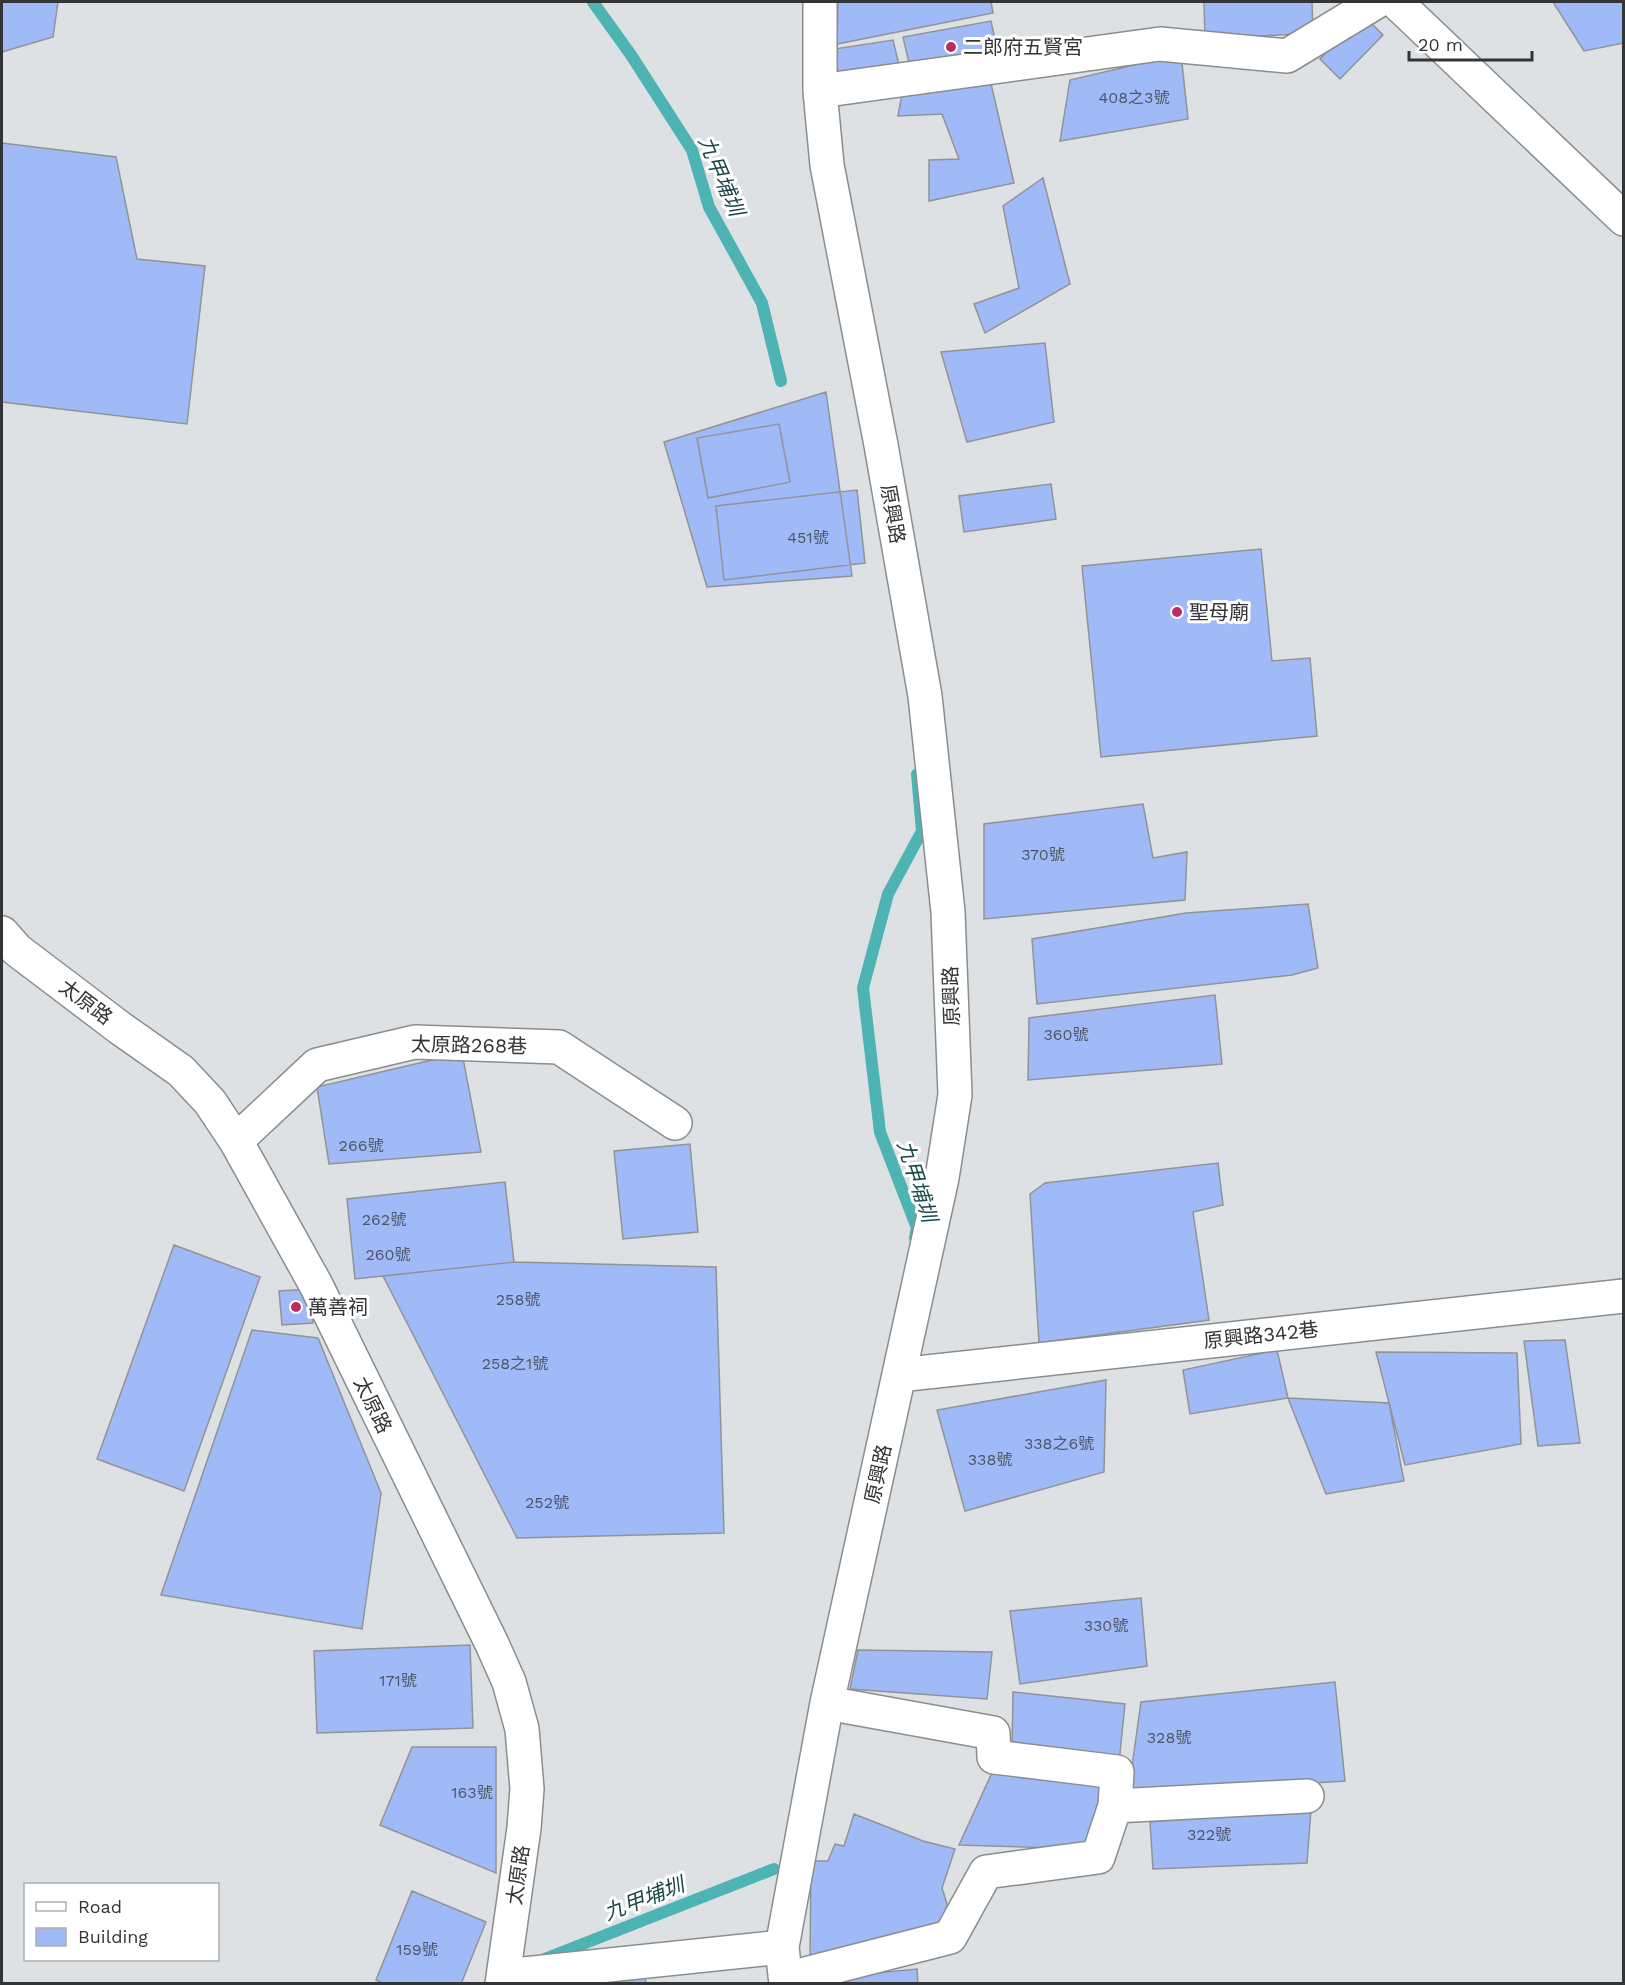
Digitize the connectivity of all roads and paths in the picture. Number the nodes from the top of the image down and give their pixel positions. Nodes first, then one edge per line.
1 (820, 2) edge
2 (1376, 2) edge
3 (1396, 2) edge
4 (820, 92) junction
5 (1623, 219) edge
6 (2, 933) edge
7 (675, 1123) dead end
8 (236, 1141) junction
9 (1623, 1296) edge
10 (899, 1375) junction
11 (827, 1703) junction
12 (1307, 1796) dead end
13 (1115, 1806) junction
14 (782, 1947) junction
15 (503, 1980) edge
16 (786, 1982) edge

1 - 4 street, 原興路
2 - 4 street
3 - 5 street
4 - 10 street, 原興路
6 - 8 street, 太原路
7 - 8 street, 太原路268巷
8 - 15 street, 太原路
9 - 10 street, 原興路342巷
10 - 11 street, 原興路
11 - 13 street
11 - 14 street, 原興路
12 - 13 street
13 - 16 street
14 - 15 street
14 - 16 street, 原興路

